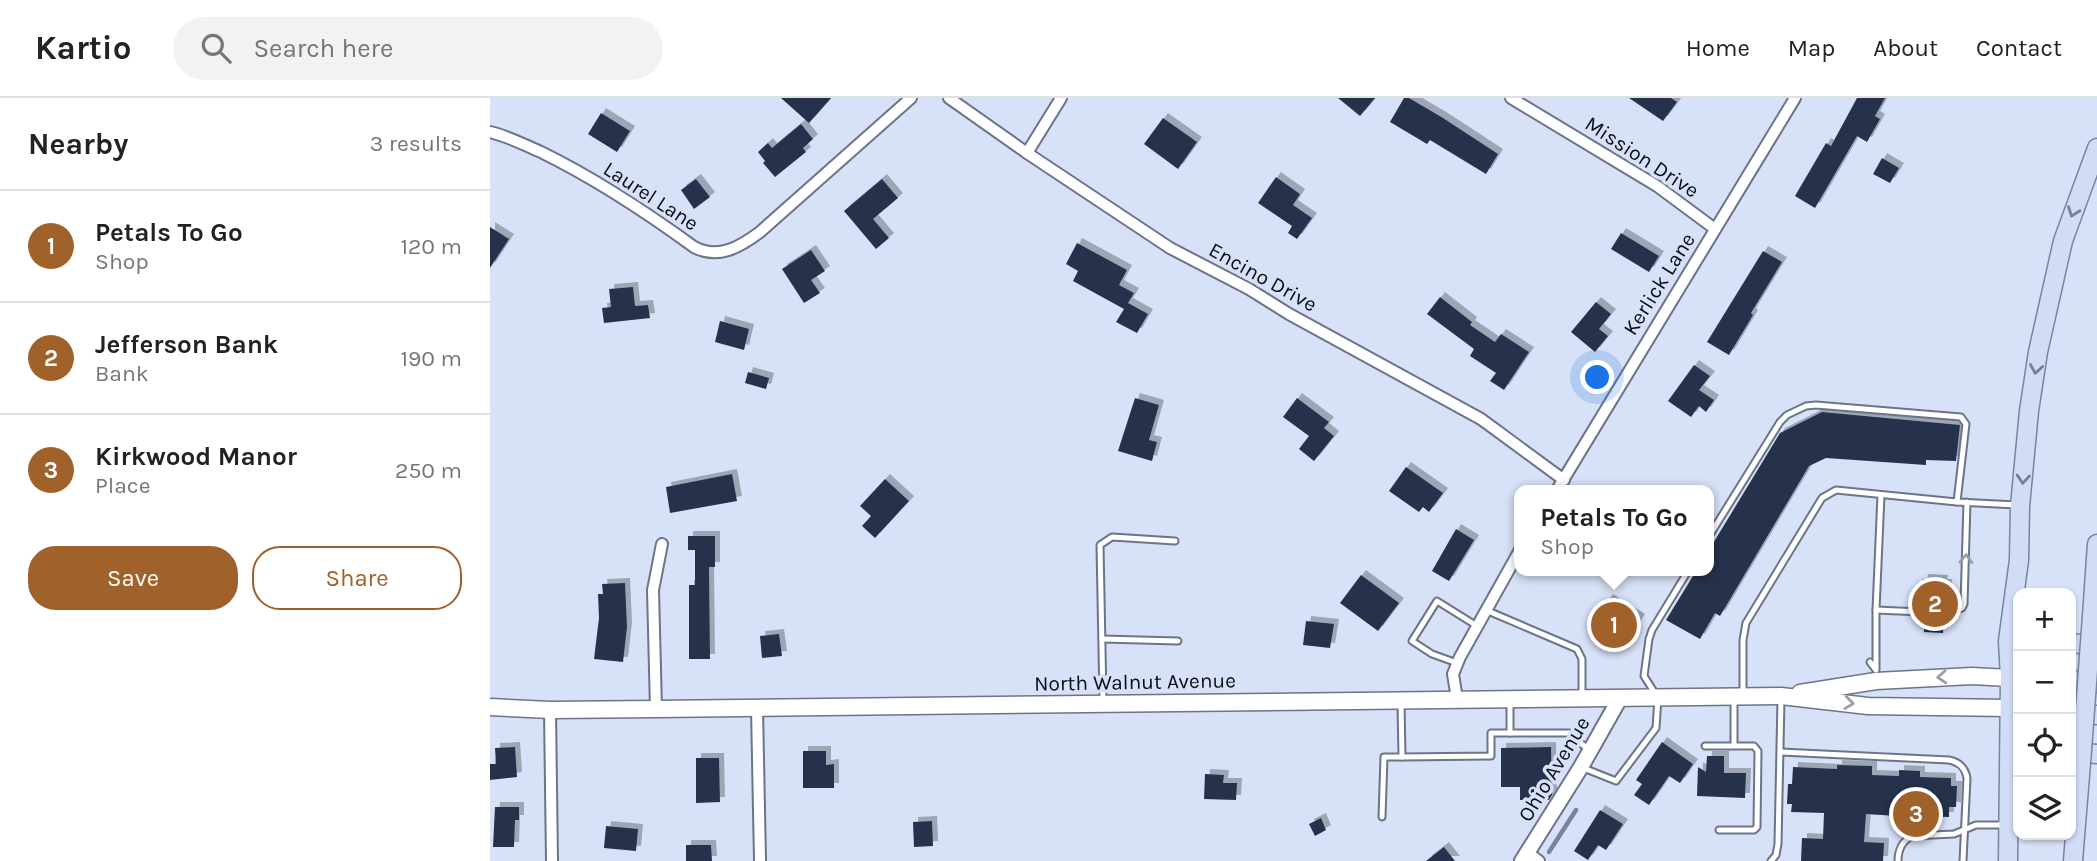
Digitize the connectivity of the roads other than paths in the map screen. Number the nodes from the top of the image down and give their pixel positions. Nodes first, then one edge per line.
1 (911, 98) edge
2 (949, 98) edge
3 (1061, 98) edge
4 (1511, 98) edge
5 (1795, 98) edge
6 (490, 132) edge
7 (2097, 148) edge
8 (1027, 153) junction
9 (1715, 229) junction
10 (1564, 480) junction
11 (1560, 485) edge
12 (1881, 495) junction
13 (1957, 502) junction
14 (1968, 502) junction
15 (2020, 506) junction
16 (1714, 530) edge
17 (1175, 541) dead end
18 (662, 544) dead end
19 (2097, 544) edge
20 (2019, 560) junction
21 (1514, 561) edge
22 (1685, 576) edge
23 (2024, 588) edge
24 (1487, 610) junction
25 (1876, 610) junction
26 (1477, 626) junction
27 (1102, 639) junction
28 (1178, 641) dead end
29 (2076, 644) edge
30 (2097, 646) edge
31 (1870, 662) dead end
32 (1457, 663) junction
33 (2013, 672) edge
34 (2013, 678) edge
35 (2076, 681) edge
36 (2097, 683) edge
37 (1738, 696) junction
38 (1781, 696) junction
39 (1510, 698) junction
40 (1582, 698) junction
41 (1620, 698) junction
42 (1658, 698) junction
43 (1457, 699) junction
44 (1401, 700) junction
45 (1103, 704) junction
46 (490, 707) edge
47 (757, 708) junction
48 (2013, 708) edge
49 (656, 709) junction
50 (550, 710) junction
51 (2076, 713) edge
52 (2097, 715) edge
53 (1510, 733) junction
54 (1705, 746) dead end
55 (1734, 746) junction
56 (1591, 751) junction
57 (1781, 752) junction
58 (1402, 757) junction
59 (2083, 757) edge
60 (1581, 767) junction
61 (2014, 777) edge
62 (1382, 817) dead end
63 (2009, 825) junction
64 (1719, 830) dead end
65 (1965, 830) junction
66 (1530, 858) edge
67 (552, 861) edge
68 (760, 861) edge
69 (1771, 861) edge
70 (1898, 861) edge
71 (1964, 861) edge
72 (2008, 861) edge
73 (2073, 861) edge

1 - 6 street, Laurel Lane
2 - 8 street, Encino Drive
3 - 8 street
4 - 9 street, Mission Drive
5 - 9 street, Kerlick Lane
7 -> 15 main road
8 - 10 street, Encino Drive
9 - 10 street, Kerlick Lane
10 - 11 street, Kerlick Lane
12 - 13 lane
12 - 25 lane
12 - 37 lane
13 - 14 lane
13 - 16 lane
14 - 15 lane
25 -> 14 lane
15 - 20 main road
17 - 27 lane
18 - 49 street
19 - 59 main road, bridge
20 - 23 main road
20 - 33 main road
21 - 24 street
22 - 42 lane
24 - 26 street
24 - 40 lane
25 - 31 lane
26 - 32 street
26 - 32 lane
27 - 28 lane
27 - 45 lane
29 - 30 main road
32 - 43 street
34 -> 38 main road, North Walnut Avenue
35 - 36 main road
37 - 38 main road, North Walnut Avenue
37 - 42 main road, North Walnut Avenue
37 - 55 lane
38 -> 48 main road, North Walnut Avenue
38 - 57 lane
39 - 40 main road, North Walnut Avenue
39 - 43 main road, North Walnut Avenue
39 - 53 lane
40 - 41 main road, North Walnut Avenue
41 - 42 main road, North Walnut Avenue
41 - 56 street, Ohio Avenue
42 - 60 lane
43 - 44 main road, North Walnut Avenue
44 - 45 main road, North Walnut Avenue
44 - 58 lane
45 - 47 main road, North Walnut Avenue
46 - 50 main road, North Walnut Avenue
47 - 49 main road, North Walnut Avenue
47 - 68 street
49 - 50 main road, North Walnut Avenue
50 - 67 street
51 - 52 main road
53 - 56 lane
53 - 58 lane
54 - 55 lane
55 - 64 lane
56 - 60 street, Ohio Avenue
57 - 65 lane
57 - 69 lane
58 - 62 lane
59 - 73 main road
60 - 66 street, Ohio Avenue
61 - 63 main road
63 - 65 lane
63 - 72 main road
65 - 70 lane
65 - 71 lane

